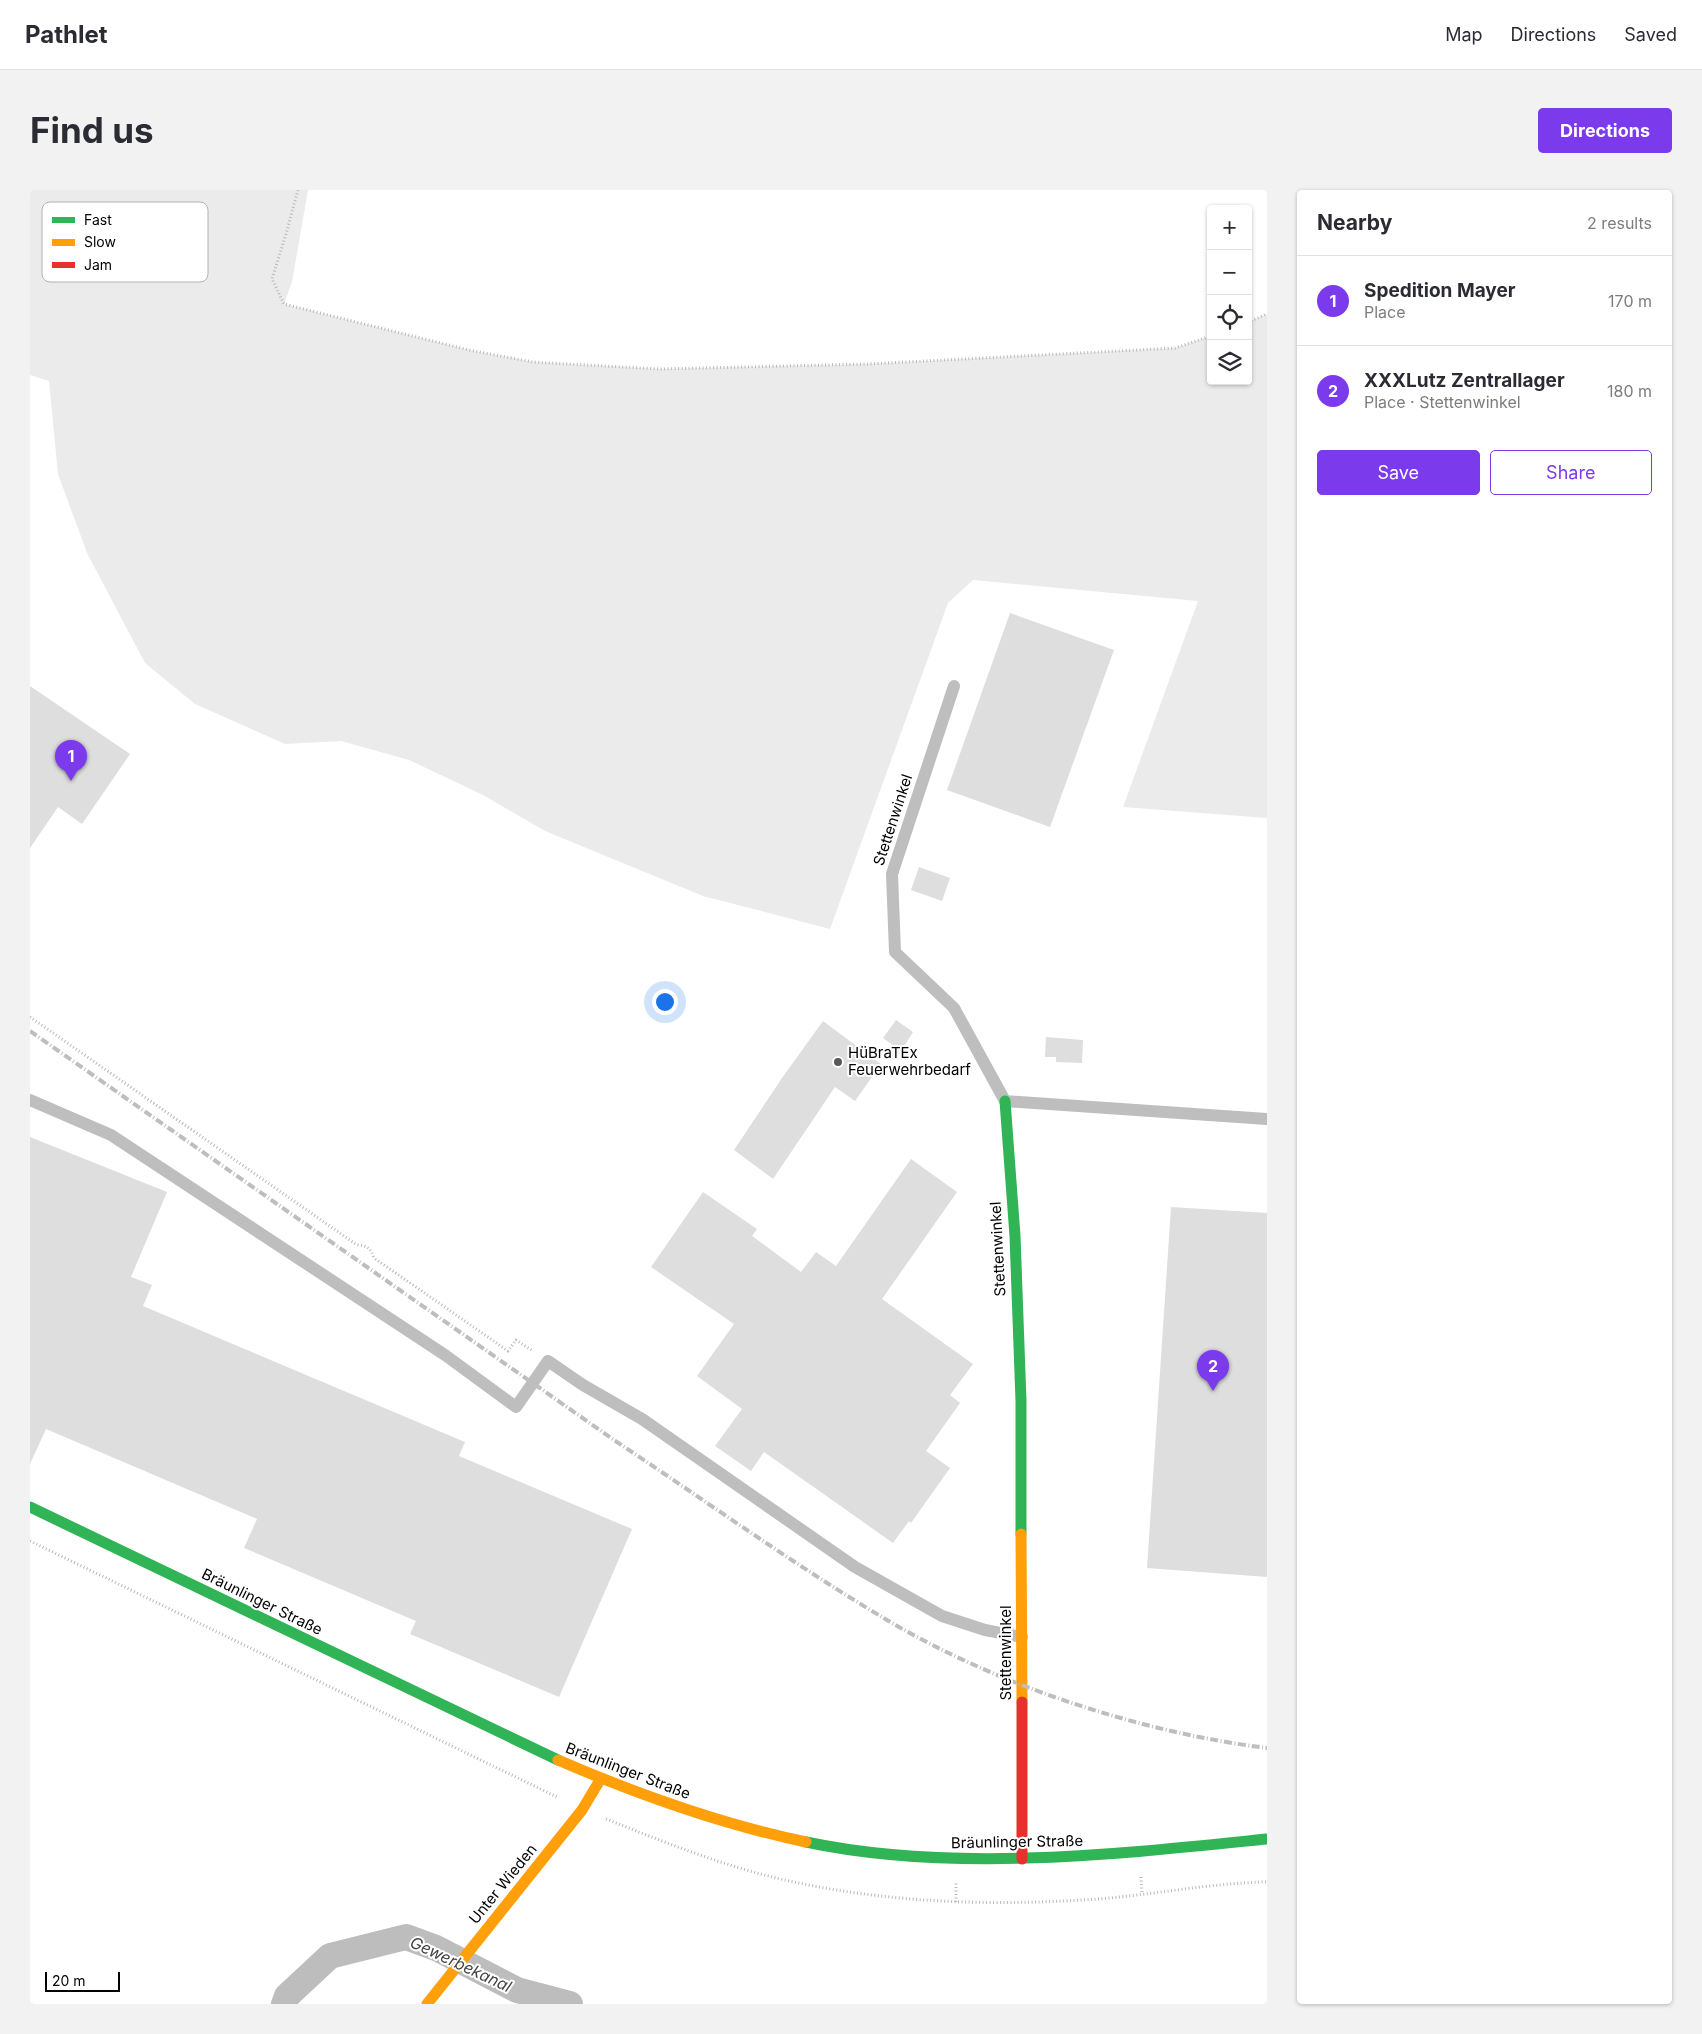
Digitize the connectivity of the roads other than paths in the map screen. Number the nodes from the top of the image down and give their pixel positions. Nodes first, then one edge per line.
1 (954, 686) dead end
2 (30, 1100) edge
3 (1005, 1101) junction
4 (1267, 1119) edge
5 (30, 1507) edge
6 (1022, 1637) junction
7 (600, 1780) junction
8 (1267, 1839) edge
9 (1022, 1859) junction
10 (427, 2004) edge

1 - 3 lane, Stettenwinkel
2 - 6 lane
3 - 4 lane
3 - 6 main road, Stettenwinkel
5 - 7 main road, Bräunlinger Straße
6 - 9 main road, Stettenwinkel
7 - 9 main road, Bräunlinger Straße
7 - 10 main road, Unter Wieden
8 - 9 main road, Bräunlinger Straße

